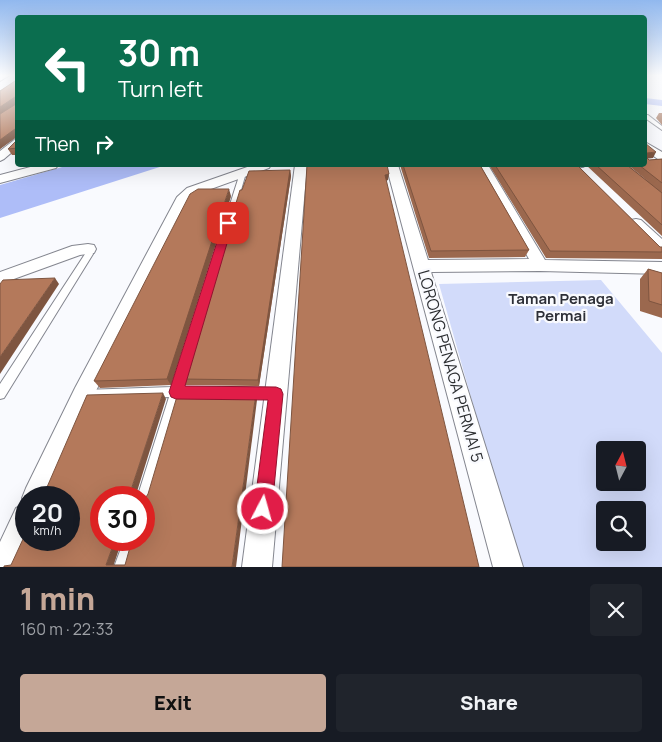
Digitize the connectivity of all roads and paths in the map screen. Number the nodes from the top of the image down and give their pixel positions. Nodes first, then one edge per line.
1 (655, 115) dead end
2 (647, 116) edge
3 (647, 117) edge
4 (662, 128) edge
5 (15, 143) edge
6 (647, 147) edge
7 (0, 157) edge
8 (659, 160) edge
9 (15, 166) edge
10 (45, 167) edge
11 (260, 167) edge
12 (301, 167) edge
13 (393, 167) edge
14 (483, 167) edge
15 (578, 167) edge
16 (0, 169) edge
17 (243, 173) junction
18 (0, 179) edge
19 (591, 179) edge
20 (626, 214) edge
21 (662, 248) edge
22 (88, 249) joint
23 (540, 265) junction
24 (422, 266) junction
25 (662, 268) edge
26 (3, 280) edge
27 (176, 392) junction
28 (0, 394) edge
29 (276, 394) junction
30 (83, 395) junction
31 (41, 486) edge
32 (148, 486) edge
33 (15, 542) edge
34 (127, 551) edge
35 (4, 567) edge
36 (122, 567) edge
37 (257, 567) edge
38 (508, 567) edge

1 - 2 lane
3 - 4 lane
5 - 7 street
6 - 8 street
9 - 16 street
10 - 18 street
11 - 17 street
12 - 29 street
13 - 24 street, LORONG PENAGA PERMAI 5
14 - 23 street
15 - 19 street
17 - 27 lane
17 - 30 street
20 - 21 street
22 - 26 street
22 - 28 lane
23 - 24 street
23 - 25 street
24 - 38 street, LORONG PENAGA PERMAI 5
27 - 29 lane
27 - 30 lane
27 - 32 lane
29 - 37 street
30 - 31 street
33 - 35 street
34 - 36 lane

